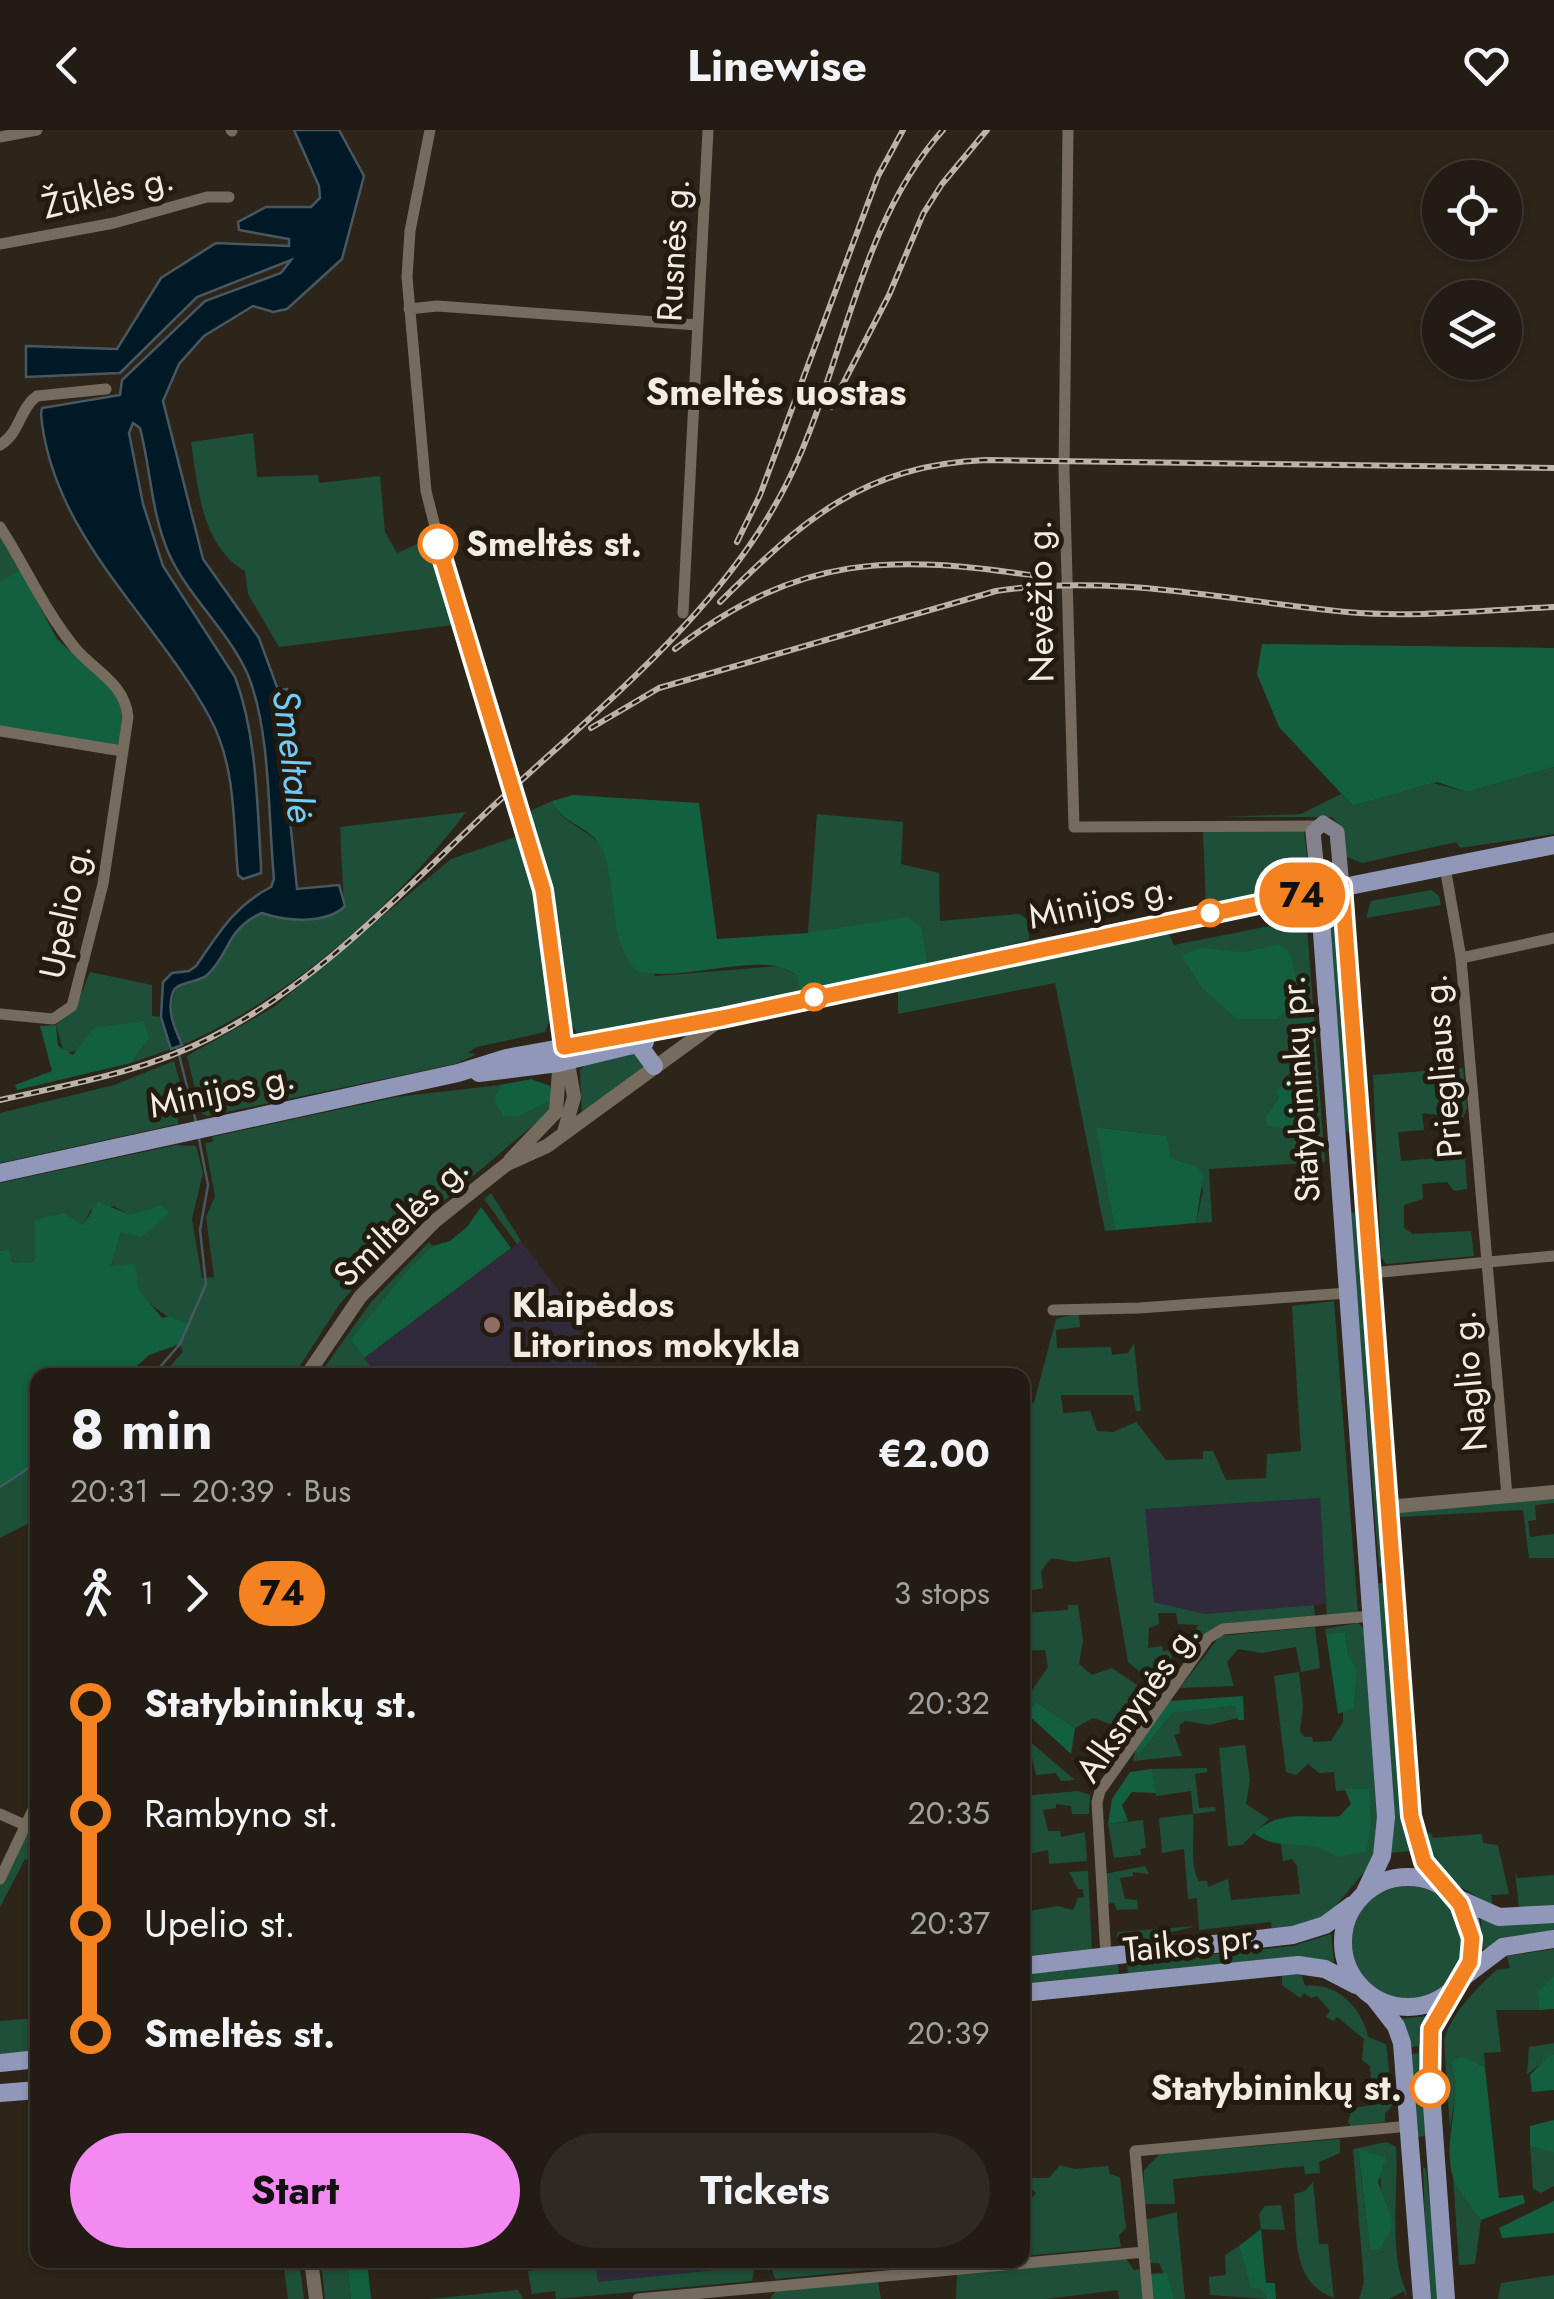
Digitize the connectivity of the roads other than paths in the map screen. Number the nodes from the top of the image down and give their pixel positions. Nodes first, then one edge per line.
1 (37, 130) edge
2 (430, 130) edge
3 (708, 130) edge
4 (1068, 130) edge
5 (0, 137) edge
6 (229, 197) dead end
7 (0, 244) edge
8 (409, 310) junction
9 (697, 325) junction
10 (106, 389) dead end
11 (0, 445) edge
12 (0, 527) edge
13 (684, 613) dead end
14 (0, 732) edge
15 (122, 751) junction
16 (1316, 826) junction
17 (1554, 846) edge
18 (1446, 867) junction
19 (1342, 886) junction
20 (1319, 891) junction
21 (1554, 938) edge
22 (1461, 958) junction
23 (0, 1014) edge
24 (722, 1018) junction
25 (638, 1044) junction
26 (564, 1057) junction
27 (654, 1066) junction
28 (564, 1132) junction
29 (1360, 1135) junction
30 (1336, 1136) junction
31 (507, 1164) junction
32 (0, 1173) edge
33 (1366, 1210) junction
34 (1342, 1212) junction
35 (1554, 1256) edge
36 (1485, 1262) junction
37 (1370, 1273) junction
38 (1348, 1293) junction
39 (1052, 1310) dead end
40 (312, 1368) edge
41 (1554, 1492) edge
42 (1507, 1496) junction
43 (1388, 1507) junction
44 (1392, 1574) junction
45 (1370, 1576) junction
46 (1372, 1616) junction
47 (30, 1813) edge
48 (0, 1814) edge
49 (24, 1824) junction
50 (30, 1827) edge
51 (0, 1879) edge
52 (1448, 1891) junction
53 (1360, 1898) junction
54 (1554, 1914) edge
55 (1554, 1940) edge
56 (1106, 1957) junction
57 (1030, 1965) edge
58 (1455, 1986) junction
59 (1030, 1992) edge
60 (1368, 1993) junction
61 (30, 2061) edge
62 (3, 2066) edge
63 (30, 2090) edge
64 (2, 2091) edge
65 (1410, 2126) junction
66 (1436, 2170) junction
67 (1413, 2171) junction
68 (1144, 2252) junction
69 (1030, 2263) edge
70 (312, 2268) edge
71 (972, 2268) edge
72 (316, 2299) edge
73 (638, 2299) edge
74 (1148, 2299) edge
75 (1422, 2299) edge
76 (1446, 2299) edge

1 - 5 street
2 - 8 street
3 - 9 street, Rusnės g.
4 - 16 street, Nevėžio g.
6 - 7 street, Žūklės g.
8 - 9 street
8 - 26 street
9 - 13 street, Rusnės g.
10 - 11 street
12 - 15 street, Upelio g.
14 - 15 street
15 - 23 street, Upelio g.
16 - 19 main road, Statybininkų pr.
16 - 20 main road, Statybininkų pr.
17 - 18 main road, Minijos g.
18 - 19 main road, Minijos g.
18 - 22 street, Priegliaus g.
19 - 20 main road, Minijos g.
19 - 29 main road, Statybininkų pr.
20 - 24 main road, Minijos g.
20 - 30 main road, Statybininkų pr.
21 - 22 street
22 - 36 street, Priegliaus g.
24 - 25 main road, Minijos g.
24 - 26 main road, Minijos g.
24 - 27 street
25 - 26 main road, Minijos g.
25 - 27 main road
26 - 28 street
26 - 31 street
26 - 32 main road, Minijos g.
27 - 28 street
28 - 31 street
29 - 30 main road
29 - 33 main road, Statybininkų pr.
30 - 34 main road, Statybininkų pr.
31 - 40 street, Smiltelės g.
33 - 34 main road
33 - 37 main road, Statybininkų pr.
34 - 38 main road, Statybininkų pr.
35 - 36 street
36 - 37 street
36 - 42 street, Naglio g.
37 - 43 main road, Statybininkų pr.
38 - 39 street
38 - 45 main road, Statybininkų pr.
41 - 42 street
42 - 43 street
43 - 44 main road, Statybininkų pr.
44 - 45 main road
44 - 52 main road, Statybininkų pr.
45 - 46 main road, Statybininkų pr.
46 - 53 main road, Statybininkų pr.
46 - 56 street, Alksnynės g.
47 - 49 street
48 - 49 street
49 - 50 street
49 - 51 street
52 - 53 main road
52 - 54 main road
52 - 58 main road
53 - 56 main road, Taikos pr.
53 - 60 main road
55 - 58 main road
56 - 57 main road, Taikos pr.
58 - 60 main road
58 - 66 main road
59 - 60 main road, Taikos pr.
60 - 65 main road
61 - 62 main road
63 - 64 main road
65 - 67 main road
65 - 68 street
66 - 67 main road
66 - 76 main road
67 - 75 main road
68 - 69 street
68 - 74 street
70 - 72 street
71 - 73 street

